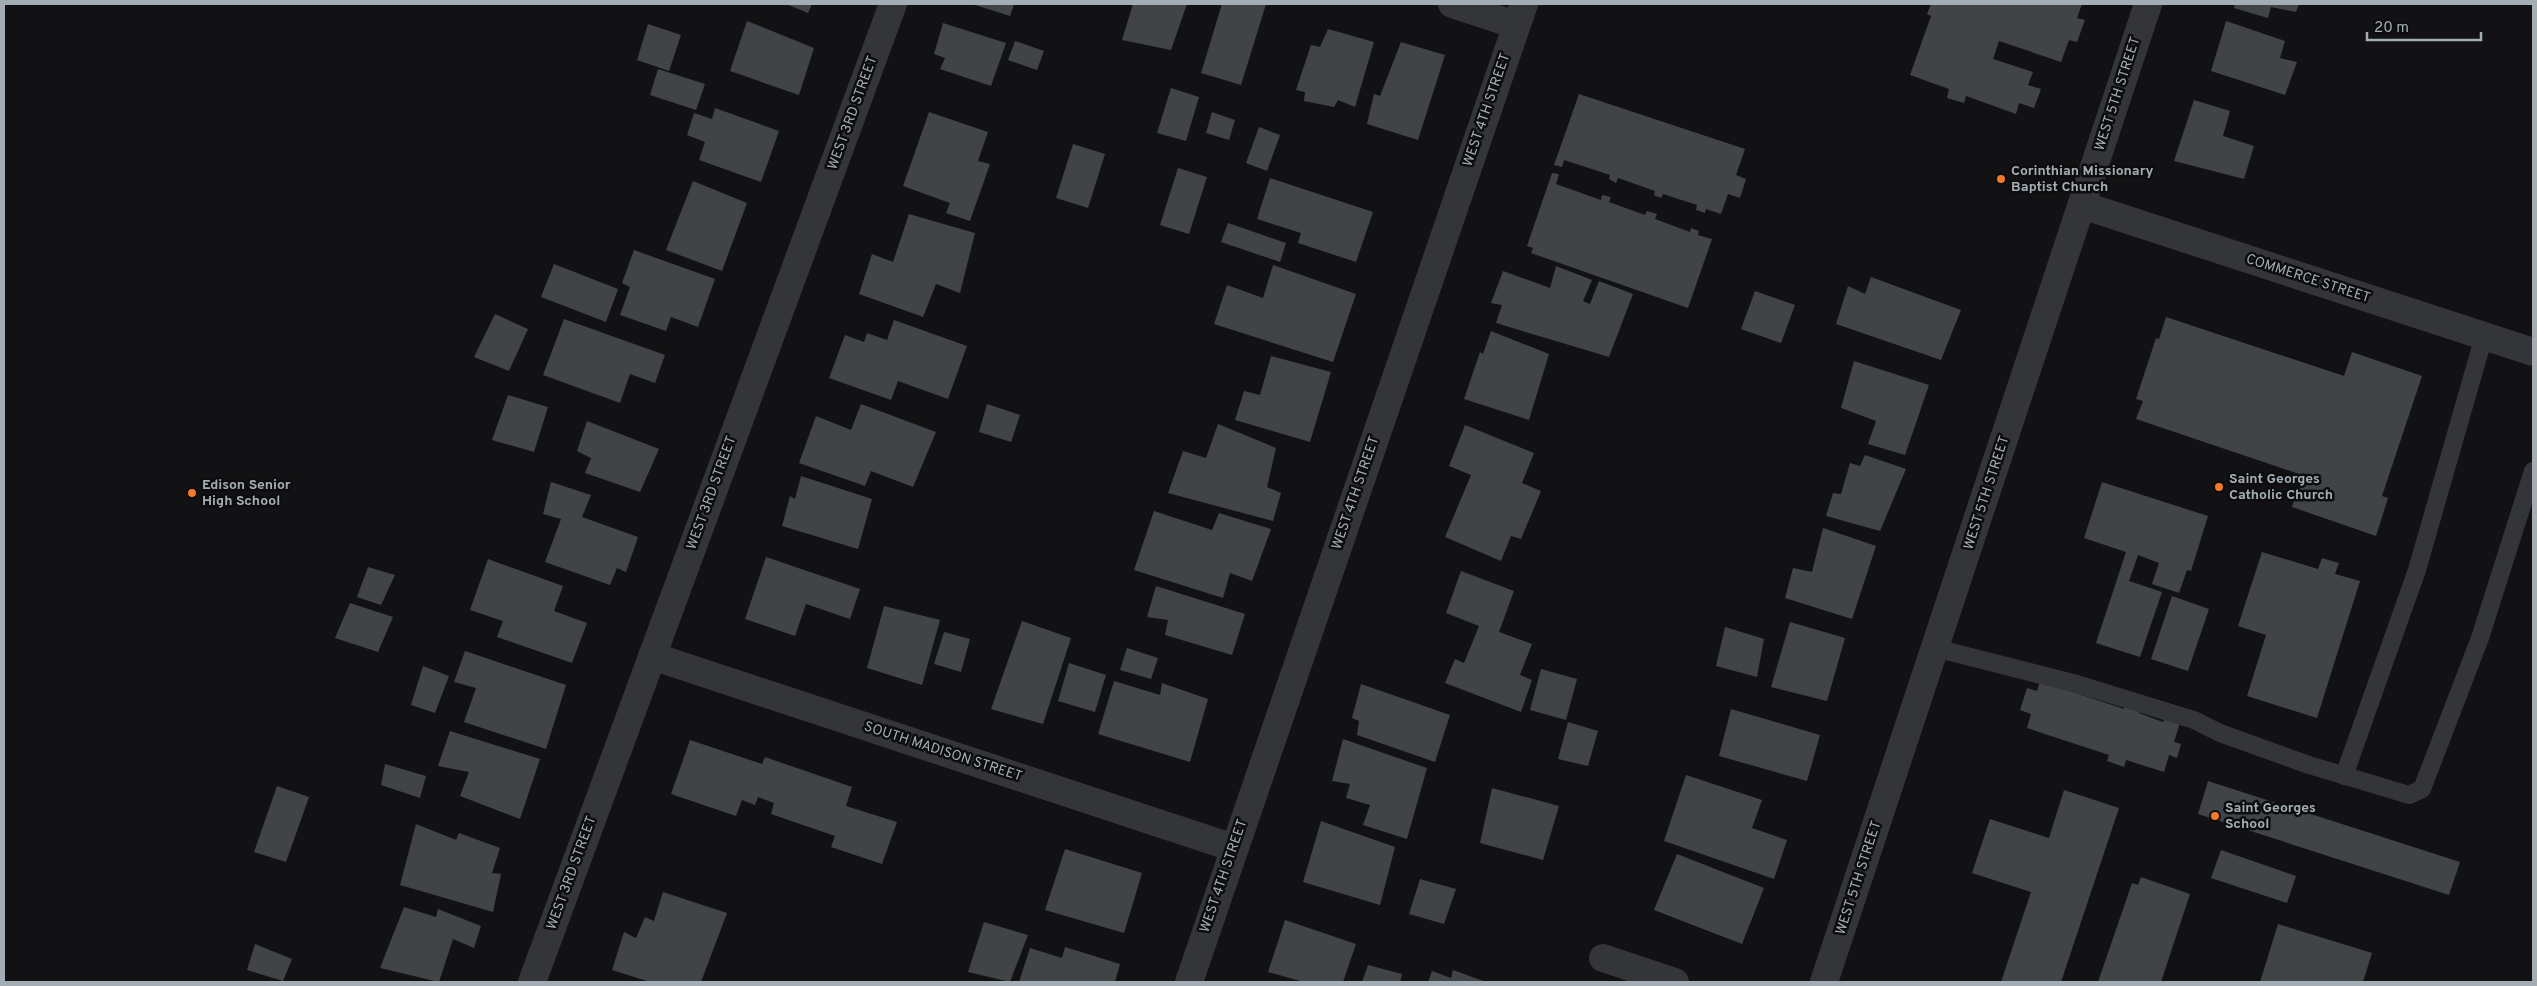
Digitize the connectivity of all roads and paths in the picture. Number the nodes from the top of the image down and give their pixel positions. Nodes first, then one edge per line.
1 (893, 4) edge
2 (1452, 4) edge
3 (2148, 4) edge
4 (1520, 14) edge
5 (2082, 205) junction
6 (2484, 336) junction
7 (2533, 352) edge
8 (2533, 471) edge
9 (1935, 648) junction
10 (652, 656) junction
11 (2344, 776) junction
12 (1234, 848) junction
13 (1603, 958) dead end
14 (532, 982) edge
15 (1189, 982) edge
16 (1675, 982) edge
17 (1824, 982) edge

1 - 10 street, WEST 3RD STREET
2 - 4 street
3 - 5 street, WEST 5TH STREET
4 - 12 street, WEST 4TH STREET
5 - 6 street, COMMERCE STREET
5 - 9 street, WEST 5TH STREET
6 - 7 street, COMMERCE STREET
6 - 11 lane
8 - 11 lane
9 - 11 lane
9 - 17 street, WEST 5TH STREET
10 - 12 street, SOUTH MADISON STREET
10 - 14 street, WEST 3RD STREET
12 - 15 street, WEST 4TH STREET
13 - 16 street

